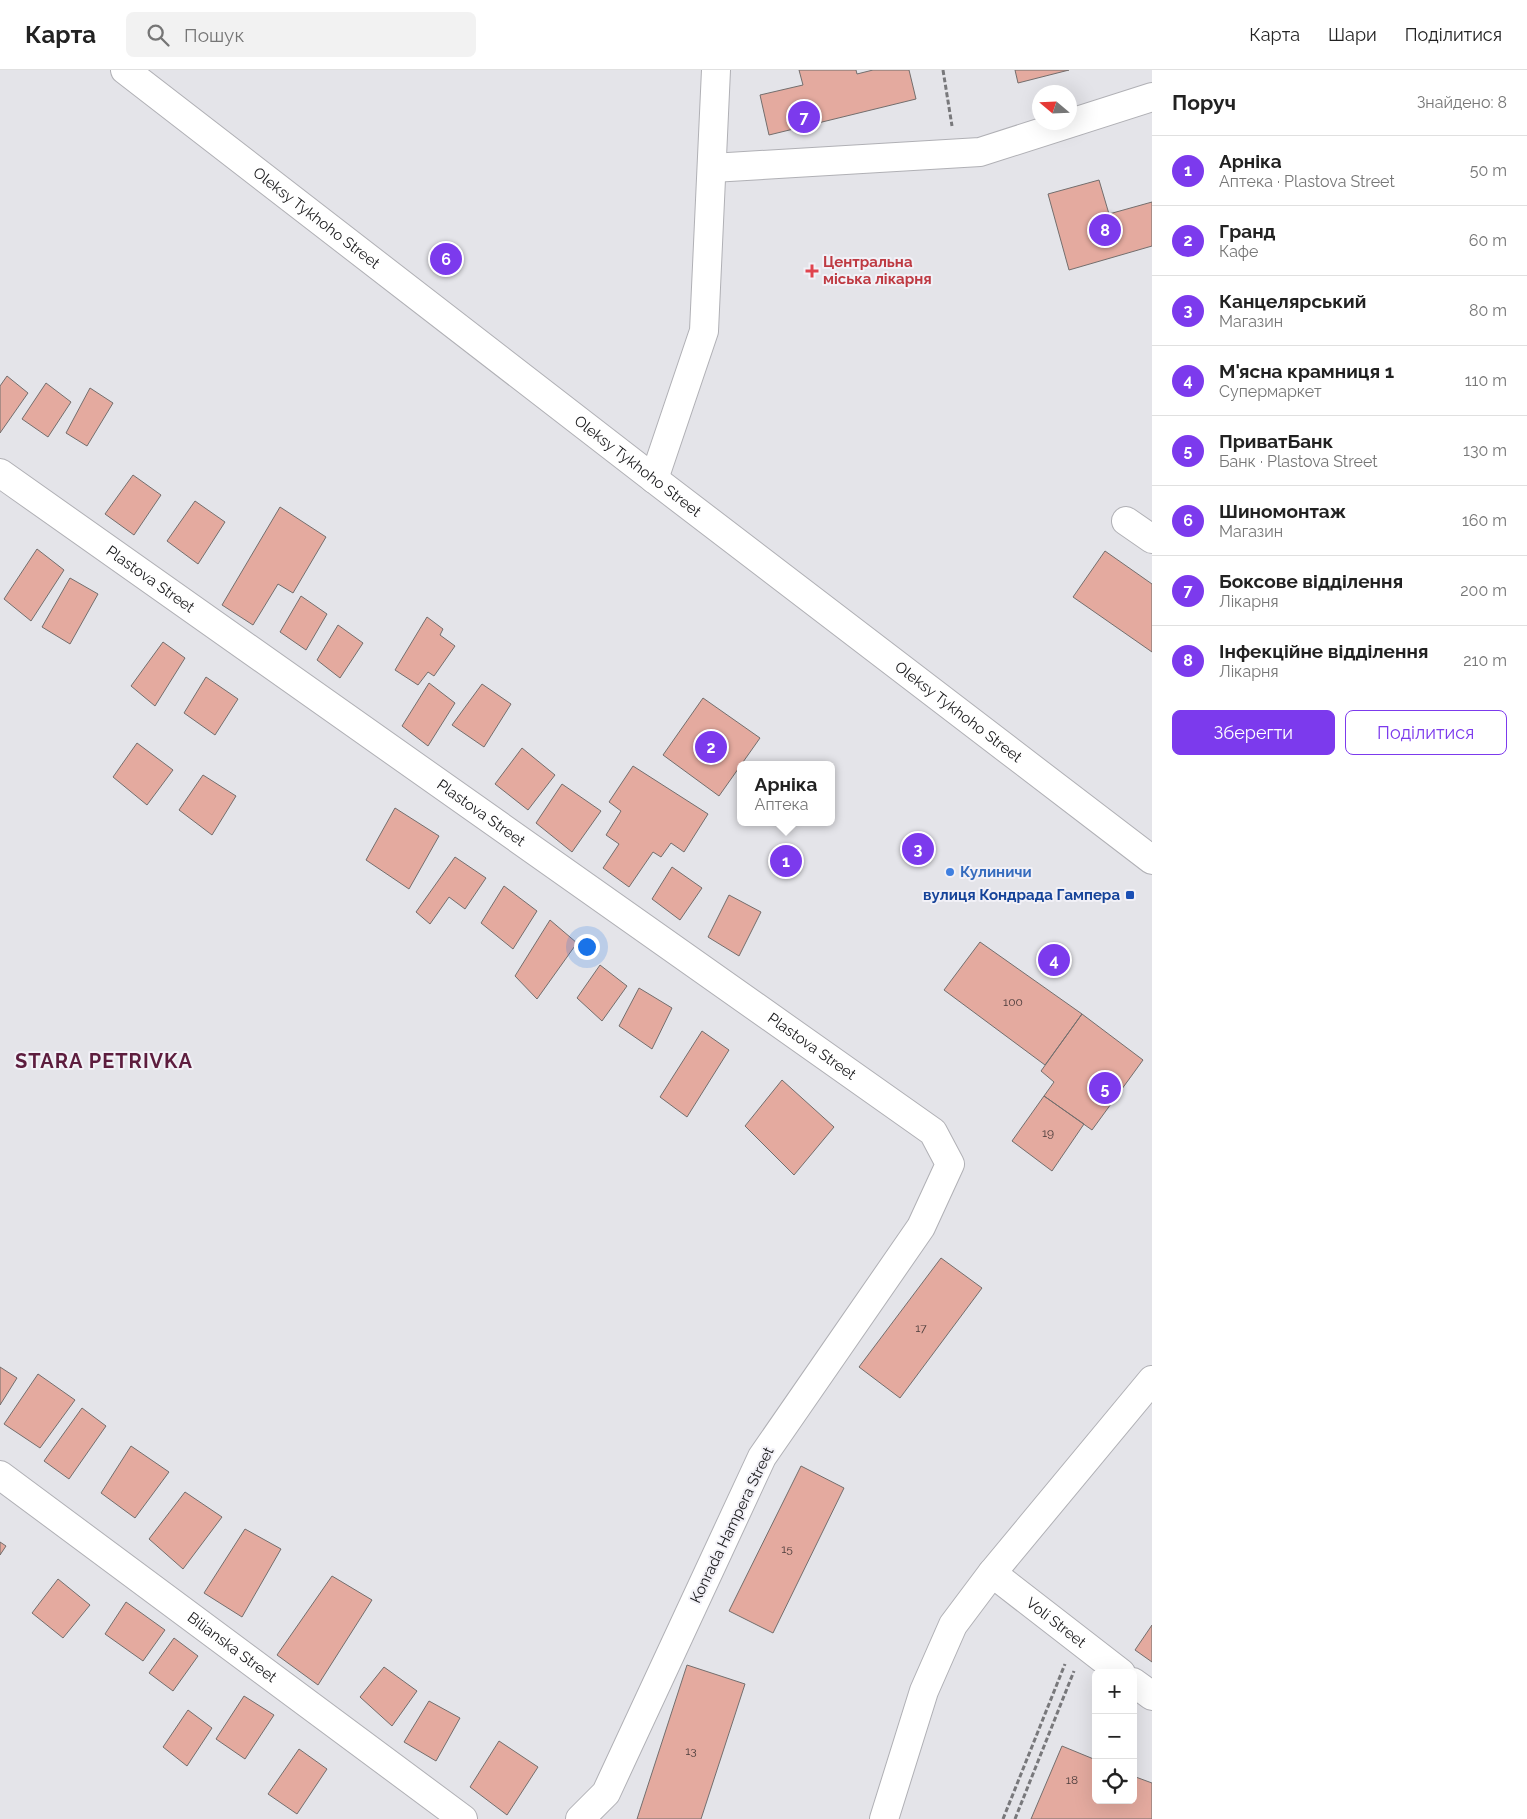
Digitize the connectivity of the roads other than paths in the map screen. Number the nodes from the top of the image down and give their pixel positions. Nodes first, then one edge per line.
1 (126, 70) edge
2 (716, 70) edge
3 (1152, 97) edge
4 (712, 168) junction
5 (0, 473) edge
6 (654, 480) junction
7 (1126, 521) dead end
8 (1152, 539) edge
9 (1152, 860) edge
10 (950, 1164) joint
11 (1152, 1380) edge
12 (0, 1475) edge
13 (992, 1573) junction
14 (1116, 1669) edge
15 (1137, 1685) edge
16 (1152, 1696) edge
17 (463, 1819) edge
18 (580, 1819) edge
19 (884, 1819) edge

1 - 6 street, Oleksy Tykhoho Street
2 - 4 street
3 - 4 street
4 - 6 street
5 - 10 street, Plastova Street
6 - 9 street, Oleksy Tykhoho Street
7 - 8 street
10 - 18 street, Konrada Hampera Street
11 - 13 street
12 - 17 street, Bilianska Street
13 - 14 street, Voli Street
13 - 19 street
15 - 16 street

